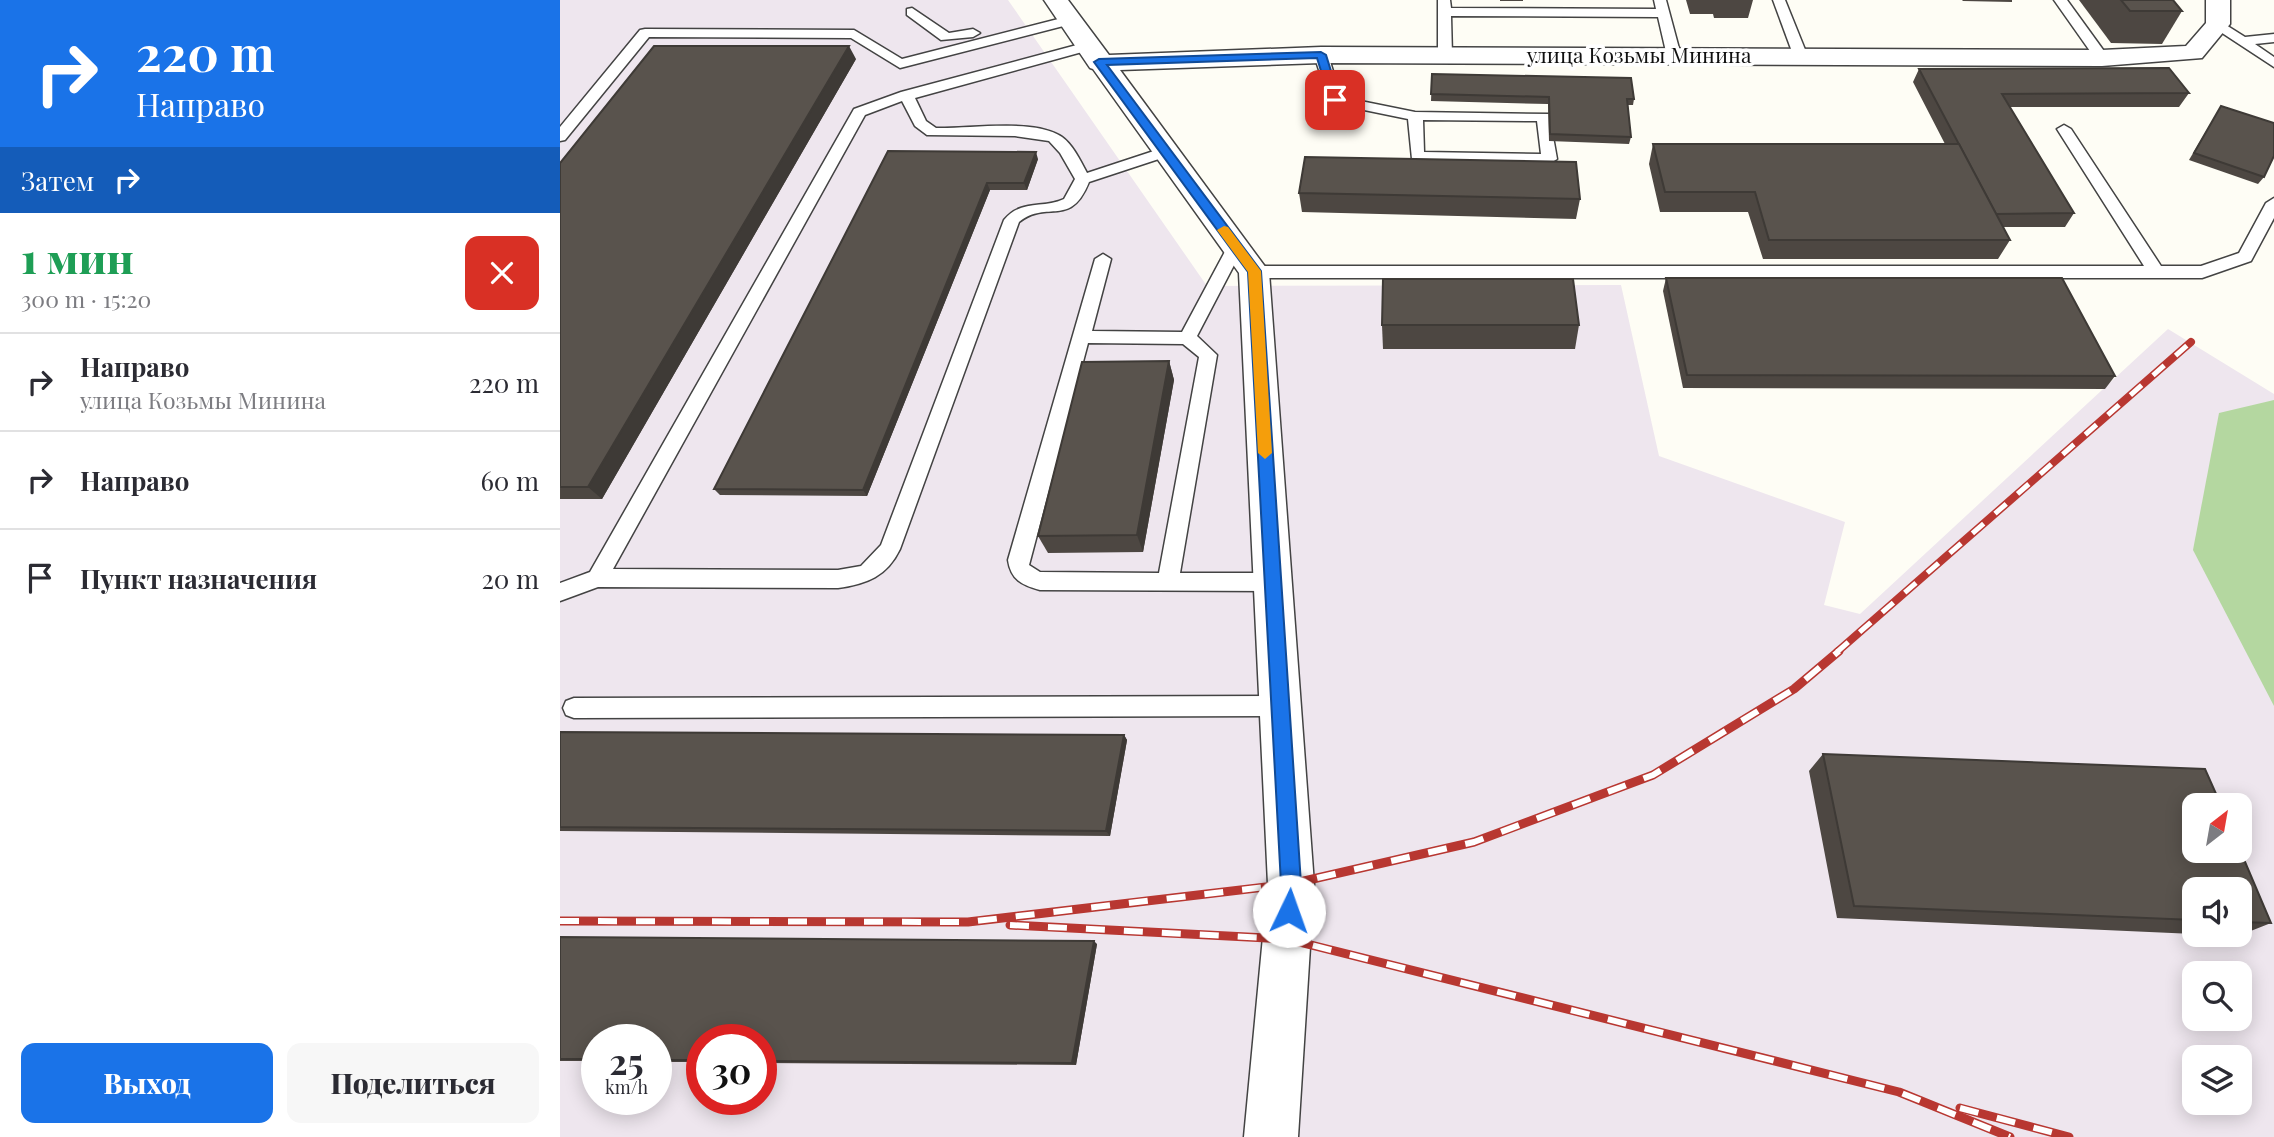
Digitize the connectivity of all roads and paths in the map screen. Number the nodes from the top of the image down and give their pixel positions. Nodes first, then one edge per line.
1 (1779, 0) edge
2 (2060, 0) edge
3 (1444, 6) edge
4 (1556, 6) edge
5 (1661, 6) edge
6 (1063, 10) edge
7 (912, 12) dead end
8 (2218, 12) edge
9 (2274, 38) edge
10 (2243, 41) junction
11 (1094, 54) junction
12 (1321, 55) junction
13 (1445, 56) junction
14 (1674, 56) junction
15 (1801, 57) junction
16 (2102, 58) junction
17 (2274, 63) edge
18 (906, 95) junction
19 (1415, 116) junction
20 (2064, 130) dead end
21 (560, 137) edge
22 (1166, 152) junction
23 (1083, 179) junction
24 (2274, 203) edge
25 (1102, 259) dead end
26 (1245, 259) junction
27 (2156, 272) junction
28 (1081, 337) junction
29 (1187, 338) junction
30 (597, 578) junction
31 (1168, 582) junction
32 (1273, 582) junction
33 (560, 592) edge
34 (1280, 706) junction
35 (574, 708) dead end
36 (1271, 1137) edge

1 - 15 lane
2 - 16 lane
3 - 4 lane
3 - 13 lane
4 - 5 lane
5 - 14 lane
6 - 7 lane
6 - 11 street
6 - 21 lane
8 - 10 lane
8 - 16 street, улица Козьмы Минина
9 - 10 lane
10 - 17 lane
11 - 12 street, улица Козьмы Минина
11 - 18 lane
11 - 22 street
12 - 13 street, улица Козьмы Минина
12 - 19 lane
13 - 14 street, улица Козьмы Минина
14 - 15 street, улица Козьмы Минина
15 - 16 street, улица Козьмы Минина
18 - 23 lane
18 - 30 lane
19 - 19 lane
20 - 27 lane
22 - 23 lane
22 - 26 street
23 - 30 lane
24 - 27 lane
25 - 28 lane
26 - 27 lane
26 - 29 lane
26 - 32 street
28 - 29 lane
28 - 31 lane
29 - 31 lane
30 - 33 lane
31 - 32 lane
32 - 34 street
34 - 35 lane
34 - 36 street

